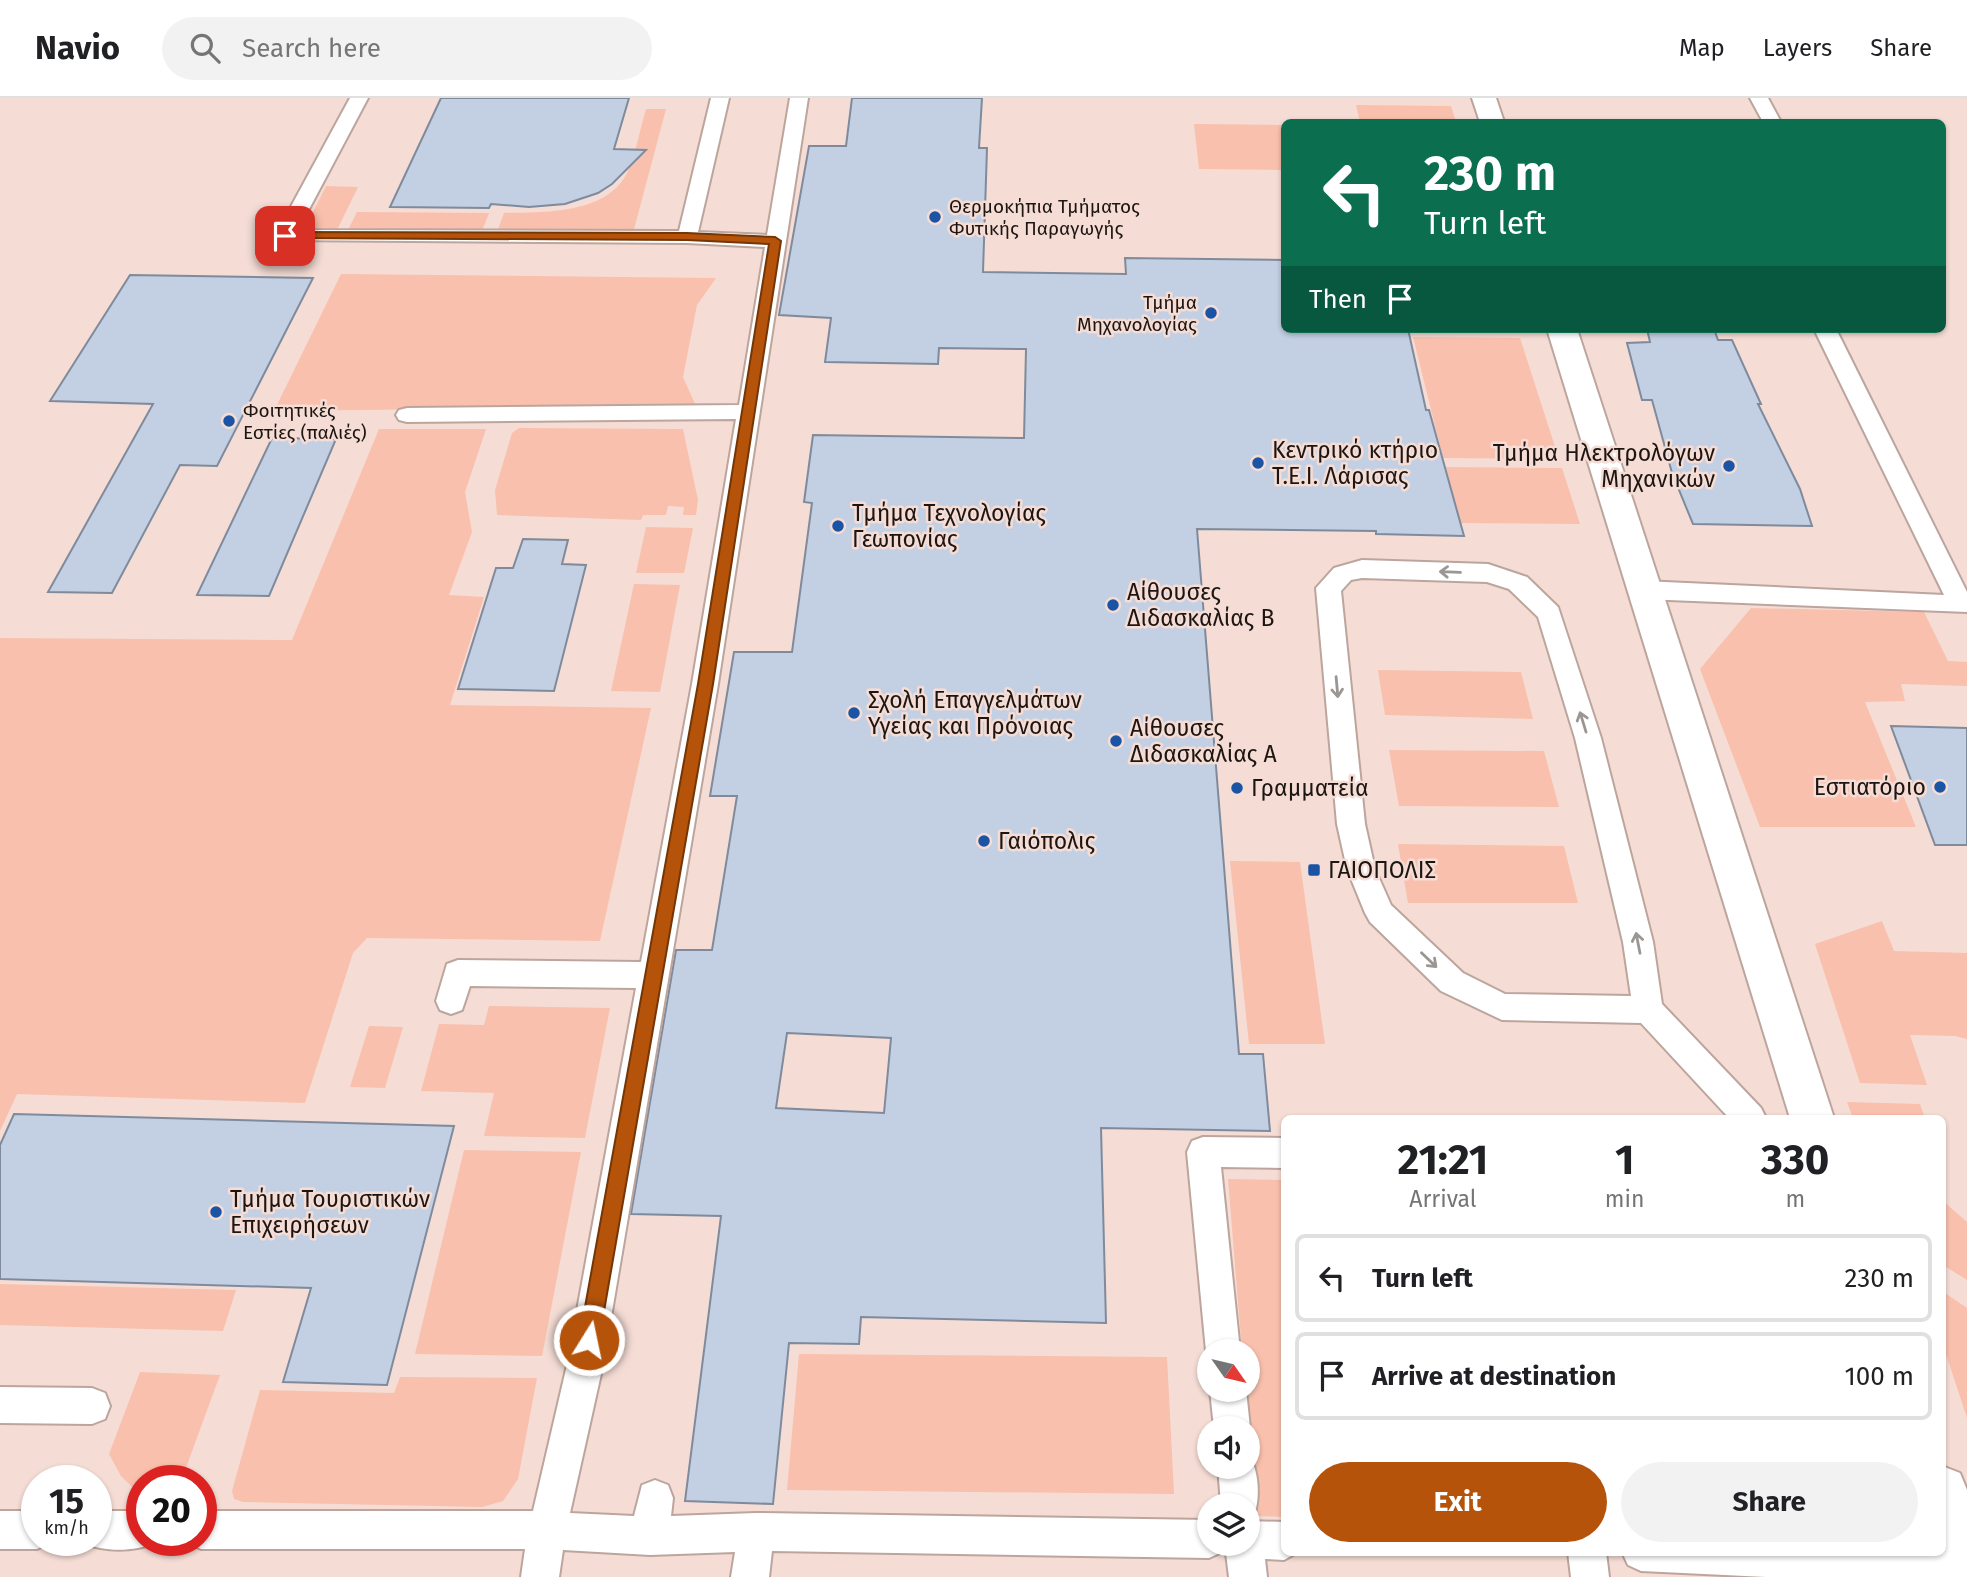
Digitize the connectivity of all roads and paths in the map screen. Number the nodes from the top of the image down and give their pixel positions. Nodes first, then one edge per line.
1 (359, 98) edge
2 (720, 98) edge
3 (799, 98) edge
4 (1483, 98) edge
5 (1759, 98) edge
6 (1491, 119) edge
7 (1770, 119) edge
8 (687, 237) junction
9 (775, 241) junction
10 (1563, 333) edge
11 (1827, 333) edge
12 (750, 412) junction
13 (407, 415) dead end
14 (1643, 590) junction
15 (653, 975) junction
16 (451, 1001) dead end
17 (1648, 1010) junction
18 (1747, 1115) edge
19 (1811, 1115) edge
20 (1281, 1153) edge
21 (1222, 1339) edge
22 (0, 1405) edge
23 (92, 1406) dead end
24 (655, 1498) dead end
25 (1946, 1502) edge
26 (0, 1530) edge
27 (21, 1530) edge
28 (217, 1530) edge
29 (547, 1530) junction
30 (756, 1532) junction
31 (650, 1536) junction
32 (1197, 1539) edge
33 (1281, 1541) edge
34 (1260, 1542) edge
35 (1247, 1556) edge
36 (1587, 1556) edge
37 (1718, 1556) edge
38 (1967, 1560) edge
39 (1967, 1569) edge
40 (540, 1577) edge
41 (750, 1577) edge
42 (1248, 1577) edge
43 (1590, 1577) edge

1 - 8 lane
2 - 8 lane
3 - 9 lane
4 - 6 street
5 - 7 lane
8 - 9 lane
9 - 12 lane
10 - 14 street
11 - 14 lane
12 - 13 lane
12 - 15 lane
14 - 19 street
15 - 16 lane
15 - 29 lane
17 -> 17 lane
17 - 18 lane
20 - 21 lane
22 - 23 lane
24 - 31 lane
25 - 38 street
26 - 27 lane
28 - 29 lane
29 - 31 lane
29 - 40 lane
30 - 31 lane
30 - 32 lane
30 - 41 lane
33 - 34 lane
35 - 42 lane
36 - 43 lane
37 - 39 lane

